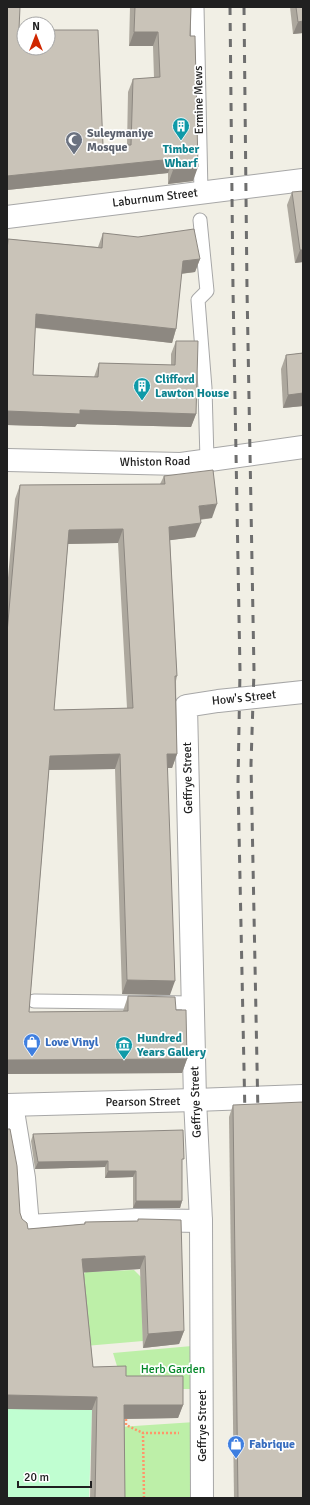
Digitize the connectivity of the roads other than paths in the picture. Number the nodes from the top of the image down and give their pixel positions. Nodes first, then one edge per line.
1 (197, 7) edge
2 (303, 180) edge
3 (201, 192) junction
4 (7, 217) edge
5 (200, 220) dead end
6 (303, 447) edge
7 (7, 460) edge
8 (207, 460) junction
9 (303, 692) edge
10 (186, 706) joint
11 (34, 1001) dead end
12 (194, 1003) junction
13 (303, 1096) edge
14 (195, 1100) junction
15 (9, 1105) edge
16 (201, 1221) junction
17 (202, 1498) edge

1 - 3 lane, Ermine Mews
2 - 3 street, Laburnum Street
3 - 4 street, Laburnum Street
5 - 8 lane
6 - 8 street, Whiston Road
7 - 8 street, Whiston Road
9 - 10 street, How's Street
10 - 12 street, Geffrye Street
11 - 12 lane
12 - 14 street, Geffrye Street
13 - 14 street, Pearson Street
14 - 15 street, Pearson Street
14 - 16 street, Geffrye Street
15 - 16 street
16 - 17 street, Geffrye Street

